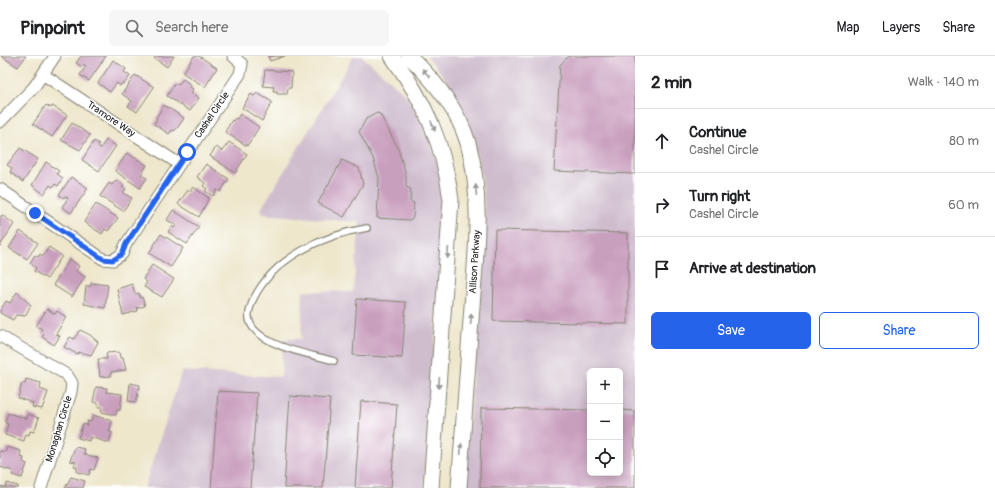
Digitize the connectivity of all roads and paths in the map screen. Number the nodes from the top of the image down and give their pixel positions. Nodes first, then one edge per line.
1 (55, 56) edge
2 (233, 56) edge
3 (392, 56) edge
4 (409, 56) edge
5 (44, 75) junction
6 (0, 122) edge
7 (179, 164) junction
8 (0, 189) edge
9 (367, 228) dead end
10 (0, 336) edge
11 (334, 361) dead end
12 (41, 488) edge
13 (431, 488) edge
14 (459, 488) edge

1 - 5 street
2 - 7 street, Cashel Circle
3 -> 13 street
14 -> 4 street, Allison Parkway
5 - 6 street
5 - 7 street, Tramore Way
7 - 8 street, Cashel Circle
9 - 11 lane
10 - 12 street, Monaghan Circle

